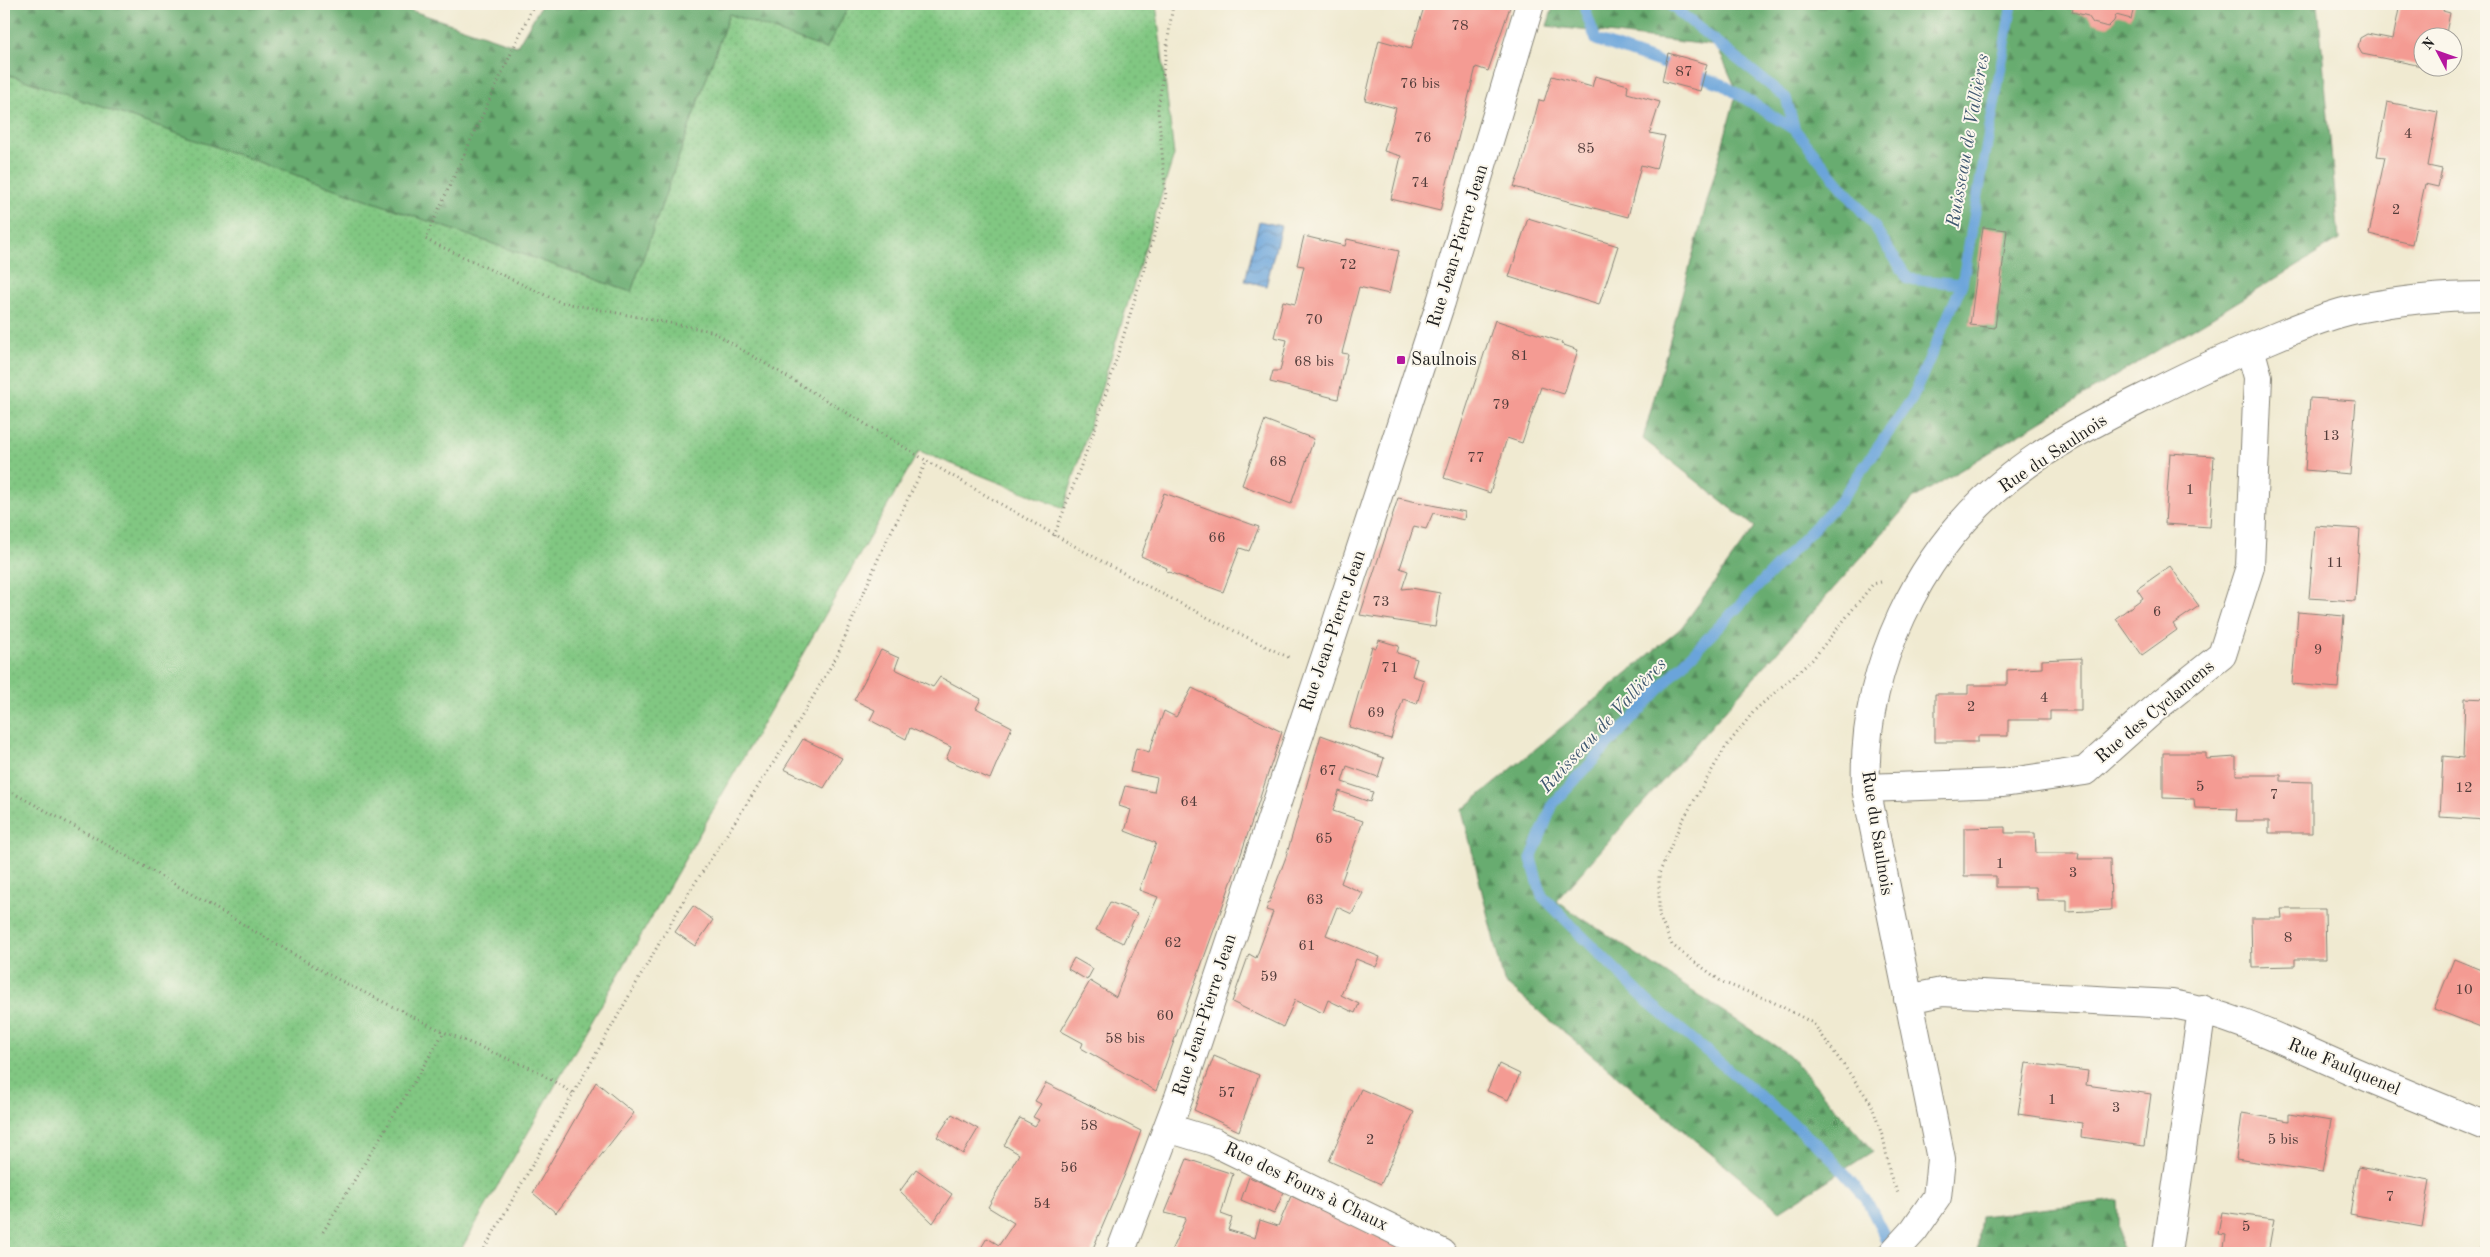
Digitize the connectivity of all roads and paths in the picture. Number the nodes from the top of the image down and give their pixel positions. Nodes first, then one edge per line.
1 (534, 4) edge
2 (1173, 4) edge
3 (1530, 4) edge
4 (2486, 293) edge
5 (2250, 348) junction
6 (928, 462) junction
7 (1054, 536) junction
8 (1916, 588) junction
9 (1319, 672) junction
10 (4, 788) edge
11 (1866, 788) junction
12 (1908, 999) junction
13 (2202, 1009) junction
14 (444, 1032) junction
15 (573, 1093) junction
16 (2486, 1126) edge
17 (1168, 1128) junction
18 (1914, 1230) junction
19 (323, 1232) dead end
20 (482, 1253) edge
21 (1120, 1253) edge
22 (1442, 1253) edge
23 (1893, 1253) edge
24 (2167, 1253) edge

1 - 6 path
2 - 7 path
3 - 9 street, Rue Jean-Pierre Jean
4 - 5 street, Rue du Saulnois
5 - 8 street, Rue du Saulnois
5 - 11 street, Rue des Cyclamens
6 - 7 path
6 - 15 path
7 - 9 path
8 - 11 street, Rue du Saulnois
8 - 18 path
9 - 17 street, Rue Jean-Pierre Jean
10 - 14 path
11 - 12 street, Rue du Saulnois
12 - 13 street, Rue Faulquenel
12 - 18 street, Rue du Saulnois
13 - 16 street, Rue Faulquenel
13 - 24 street
14 - 15 path
14 - 19 path
15 - 20 path
17 - 21 street, Rue Jean-Pierre Jean
17 - 22 street, Rue des Fours à Chaux
18 - 23 street, Rue du Saulnois

